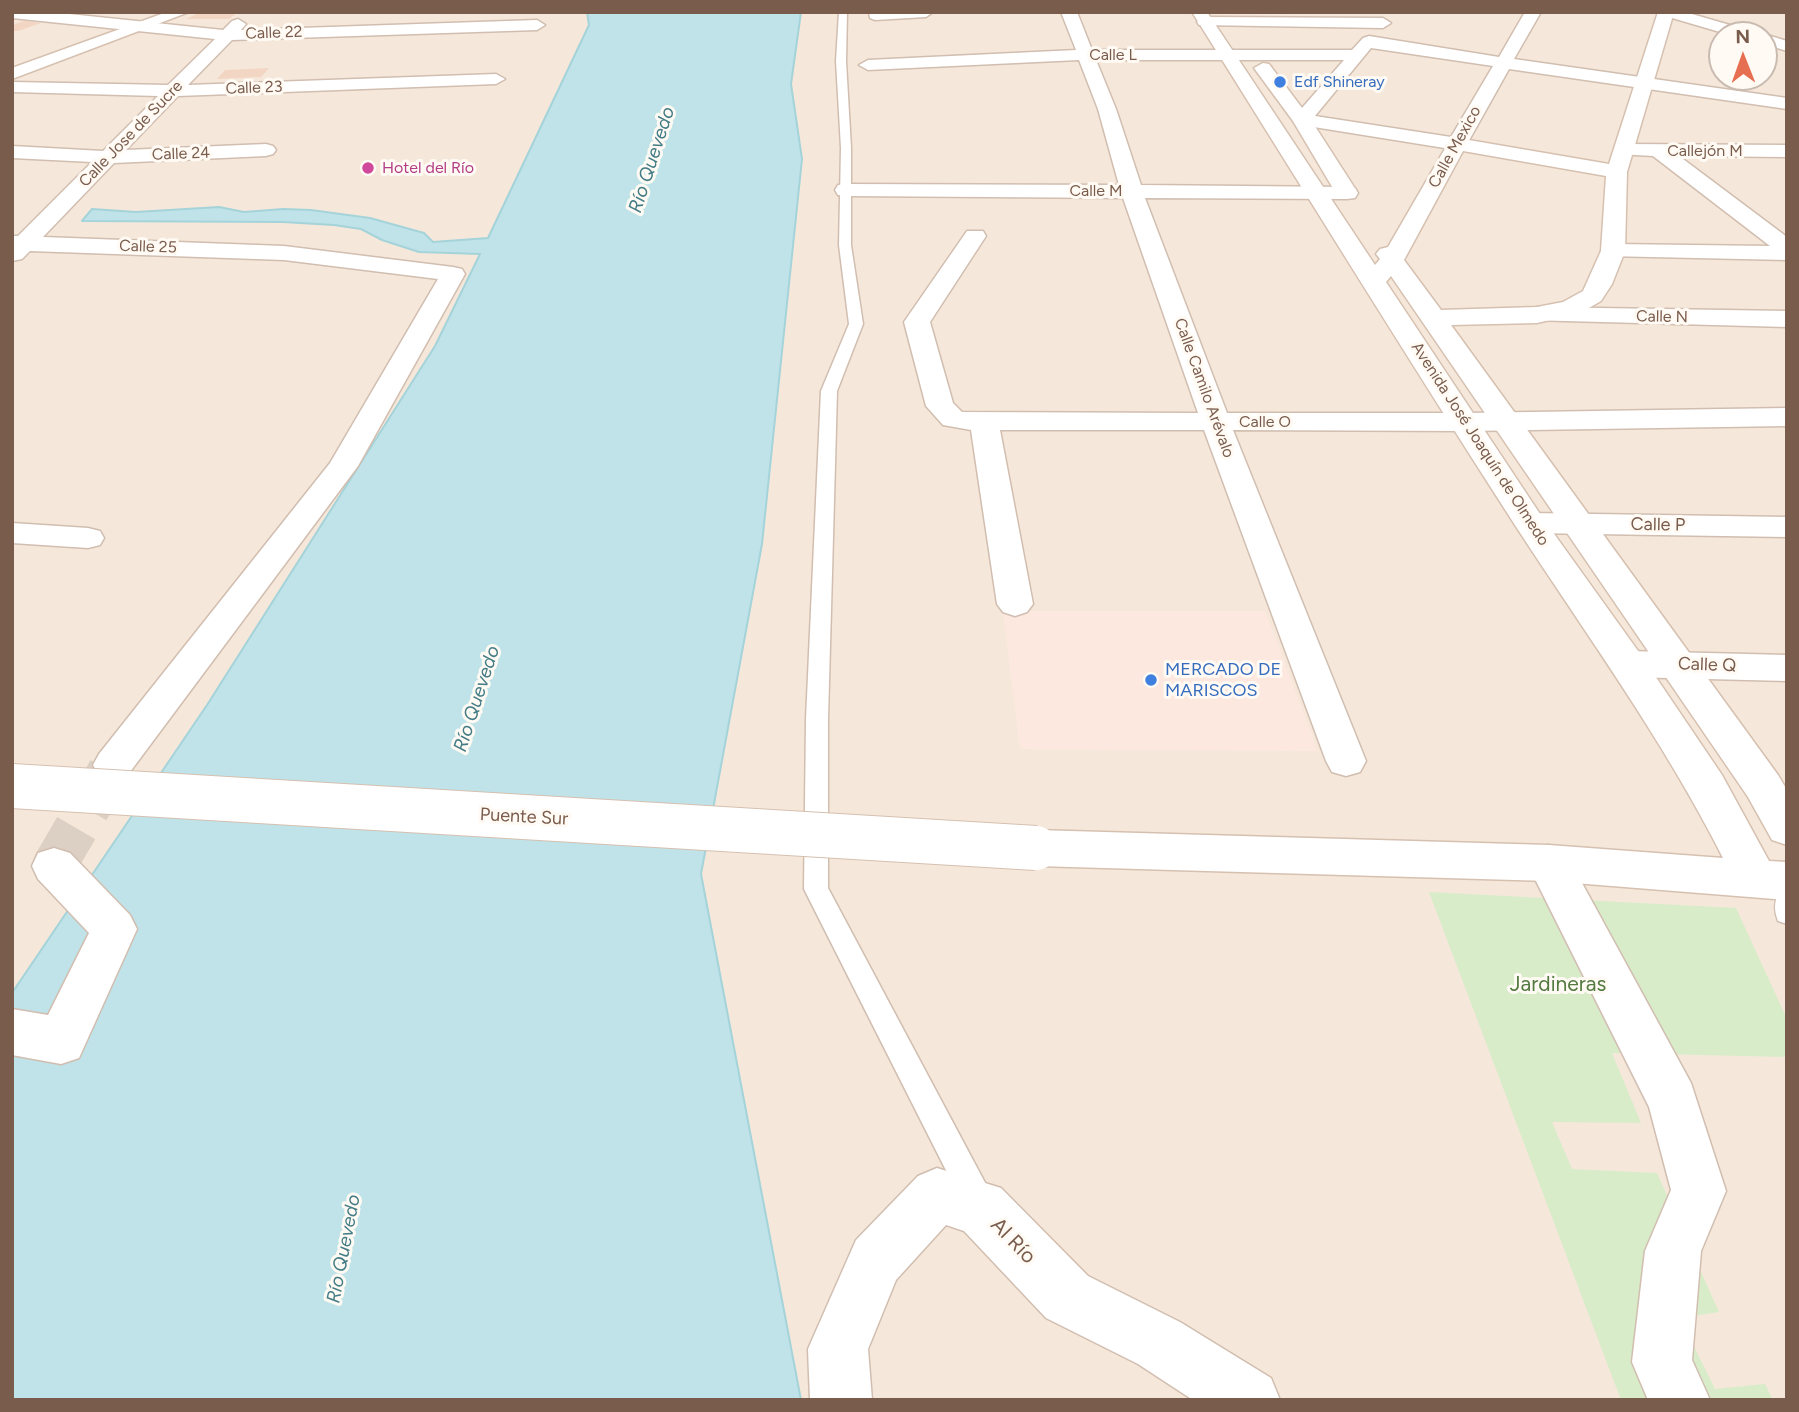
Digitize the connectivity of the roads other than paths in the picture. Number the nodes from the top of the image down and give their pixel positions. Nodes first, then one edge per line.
1 (182, 12) edge
2 (249, 12) edge
3 (843, 12) edge
4 (926, 12) edge
5 (1069, 12) edge
6 (1533, 12) edge
7 (1667, 12) edge
8 (12, 13) edge
9 (876, 15) dead end
10 (1214, 17) edge
11 (1388, 18) edge
12 (1708, 24) edge
13 (537, 25) dead end
14 (145, 28) junction
15 (227, 35) junction
16 (1363, 49) junction
17 (1085, 55) junction
18 (1226, 55) junction
19 (1254, 55) junction
20 (1503, 62) junction
21 (868, 65) dead end
22 (12, 74) edge
23 (496, 79) dead end
24 (1644, 83) junction
25 (12, 87) edge
26 (174, 91) junction
27 (1787, 104) edge
28 (1302, 120) junction
29 (1457, 144) junction
30 (266, 150) dead end
31 (1659, 151) junction
32 (1787, 151) edge
33 (12, 152) edge
34 (107, 157) junction
35 (1620, 161) junction
36 (846, 190) junction
37 (1132, 192) junction
38 (1316, 193) junction
39 (1347, 193) junction
40 (1362, 215) dead end
41 (975, 236) dead end
42 (1377, 238) dead end
43 (17, 247) edge
44 (1613, 251) junction
45 (1787, 251) edge
46 (1383, 270) junction
47 (1537, 315) junction
48 (1432, 318) junction
49 (1787, 319) edge
50 (1787, 417) edge
51 (984, 421) junction
52 (1504, 421) junction
53 (1216, 422) junction
54 (1466, 422) junction
55 (1530, 523) junction
56 (1577, 524) junction
57 (1787, 527) edge
58 (12, 533) edge
59 (88, 538) dead end
60 (1016, 604) dead end
61 (1628, 664) junction
62 (1675, 664) junction
63 (1787, 668) edge
64 (1346, 761) dead end
65 (113, 765) tunnel mouth
66 (12, 786) edge
67 (1787, 828) edge
68 (1549, 863) junction
69 (54, 866) dead end
70 (1776, 887) edge
71 (1787, 913) edge
72 (12, 1032) edge
73 (981, 1208) junction
74 (841, 1400) edge
75 (1249, 1400) edge
76 (1679, 1400) edge

1 - 14 street
2 - 15 street, Calle Jose de Sucre
3 - 36 lane
4 - 9 street
5 - 17 street, Calle Camilo Arévalo
6 - 20 street, Calle Mexico
7 - 12 street
7 - 24 street
8 - 14 street, Calle 22
10 - 11 street
10 - 18 street, Avenida José Joaquín de Olmedo
10 - 19 street
11 - 16 street
13 - 15 street, Calle 22
14 - 15 street, Calle 22
14 - 22 street
15 - 26 street, Calle Jose de Sucre
16 - 19 street, Calle L
16 - 20 street, Calle L
16 - 28 street
17 - 18 street, Calle L
17 - 21 street, Calle L
17 - 37 street, Calle Camilo Arévalo
18 - 19 street, Calle L
18 - 38 street, Avenida José Joaquín de Olmedo
19 - 28 street
20 - 24 street, Calle L
20 - 29 street, Calle Mexico
23 - 26 street, Calle 23
24 - 27 street, Calle L
24 - 35 street
25 - 26 street, Calle 23
26 - 34 street, Calle Jose de Sucre
28 - 29 street
28 - 39 street
29 - 35 street
29 - 46 street, Calle Mexico
30 - 34 street, Calle 24
31 - 32 street, Callejón M
31 - 35 street, Callejón M
31 - 45 street
33 - 34 street, Calle 24
34 - 43 street, Calle Jose de Sucre
35 - 44 street
36 - 37 street, Calle M
36 - 73 lane
37 - 38 street, Calle M
37 - 53 street, Calle Camilo Arévalo
38 - 39 street, Calle M
38 - 46 street, Avenida José Joaquín de Olmedo
39 - 40 street
41 - 51 street, Calle O
42 - 46 street, Avenida José Joaquín de Olmedo
43 - 65 street, Calle 25
44 - 45 street
44 - 47 street
46 - 48 street, Avenida José Joaquín de Olmedo
46 - 54 street, Avenida José Joaquín de Olmedo
47 - 48 street
47 - 49 street, Calle N
48 - 52 street, Avenida José Joaquín de Olmedo
50 - 52 street, Calle O
51 - 53 street, Calle O
51 - 60 street
52 - 54 street, Calle O
52 - 56 street, Avenida José Joaquín de Olmedo
53 - 54 street, Calle O
53 - 64 street, Calle Camilo Arévalo
54 - 55 street, Avenida José Joaquín de Olmedo
55 - 56 street, Calle P
55 - 61 street, Avenida José Joaquín de Olmedo
56 - 57 street, Calle P
56 - 62 street, Avenida José Joaquín de Olmedo
58 - 59 street
61 - 62 street, Calle Q
61 - 70 street, Avenida José Joaquín de Olmedo
62 - 63 street, Calle Q
62 - 67 street, Avenida José Joaquín de Olmedo
66 - 68 street, Puente Sur, bridge
68 - 70 street
68 - 76 street
69 - 72 street
70 - 71 lane
73 - 74 street, Al Río
73 - 75 street, Al Río

